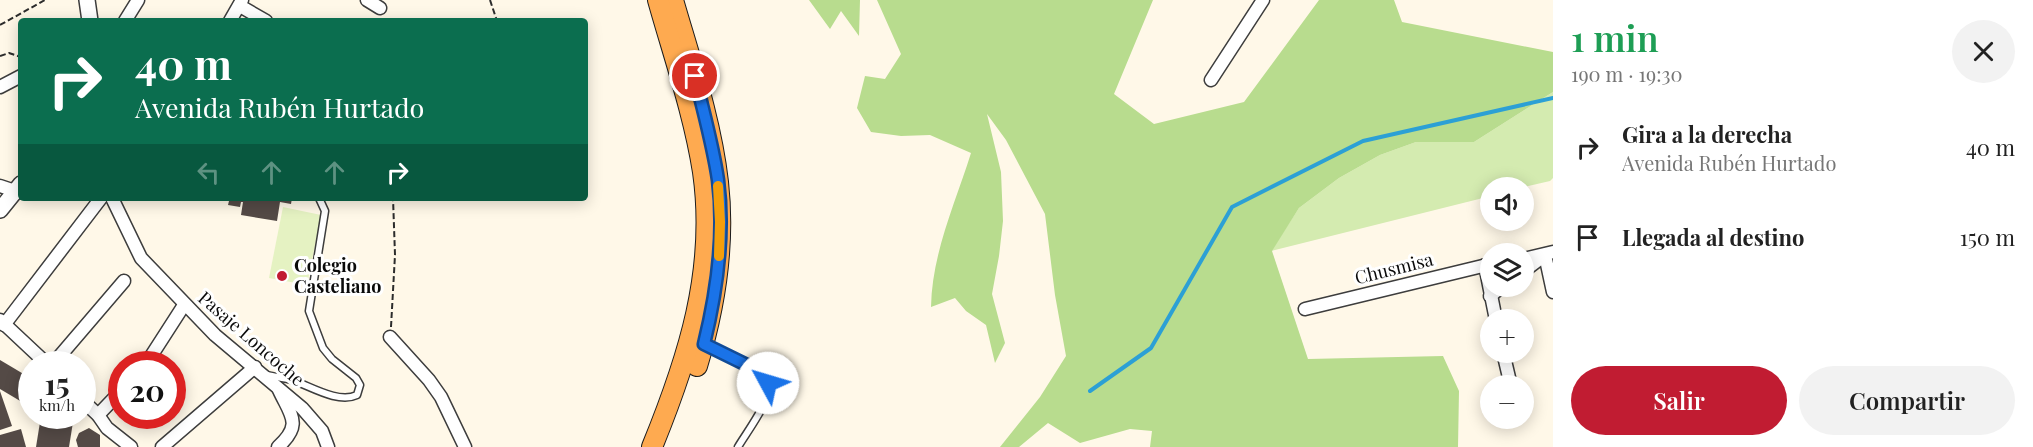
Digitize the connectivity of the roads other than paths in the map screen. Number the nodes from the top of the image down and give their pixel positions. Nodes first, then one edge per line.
1 (87, 0) edge
2 (138, 0) edge
3 (367, 0) edge
4 (658, 0) edge
5 (673, 0) edge
6 (1263, 0) edge
7 (241, 3) edge
8 (380, 8) dead end
9 (90, 18) edge
10 (127, 18) edge
11 (232, 18) edge
12 (262, 18) edge
13 (18, 77) edge
14 (1211, 80) dead end
15 (0, 87) edge
16 (0, 186) edge
17 (18, 188) edge
18 (99, 201) edge
19 (113, 201) edge
20 (320, 201) edge
21 (0, 210) edge
22 (1549, 254) edge
23 (1534, 257) edge
24 (1534, 264) edge
25 (1480, 267) edge
26 (124, 281) dead end
27 (1553, 292) edge
28 (184, 305) junction
29 (1305, 309) dead end
30 (2, 322) edge
31 (390, 337) road end
32 (704, 344) junction
33 (32, 351) edge
34 (64, 351) edge
35 (154, 351) edge
36 (260, 371) junction
37 (277, 386) junction
38 (108, 405) edge
39 (98, 416) joint
40 (132, 447) edge
41 (162, 447) edge
42 (278, 447) edge
43 (328, 447) edge
44 (465, 447) edge
45 (652, 447) edge
46 (665, 447) edge
47 (738, 447) edge

1 - 9 street
2 - 10 street
3 - 8 street
4 - 45 highway
5 - 32 highway
6 - 14 street
7 - 11 street
7 - 12 street
13 - 15 street
16 - 17 street
17 - 21 street
18 - 30 street
19 - 28 street, Pasaje Loncoche
20 - 36 lane
22 - 23 street
22 - 24 street
22 - 27 street
25 - 29 street, Chusmisa
26 - 34 street
28 - 35 street
28 - 36 street, Pasaje Loncoche
30 - 33 street
31 - 44 street
32 - 46 highway
32 - 47 lane
36 - 37 street, Pasaje Loncoche
36 - 41 street
37 - 42 street
37 - 43 street, Pasaje Loncoche
38 - 39 street
39 - 40 street

